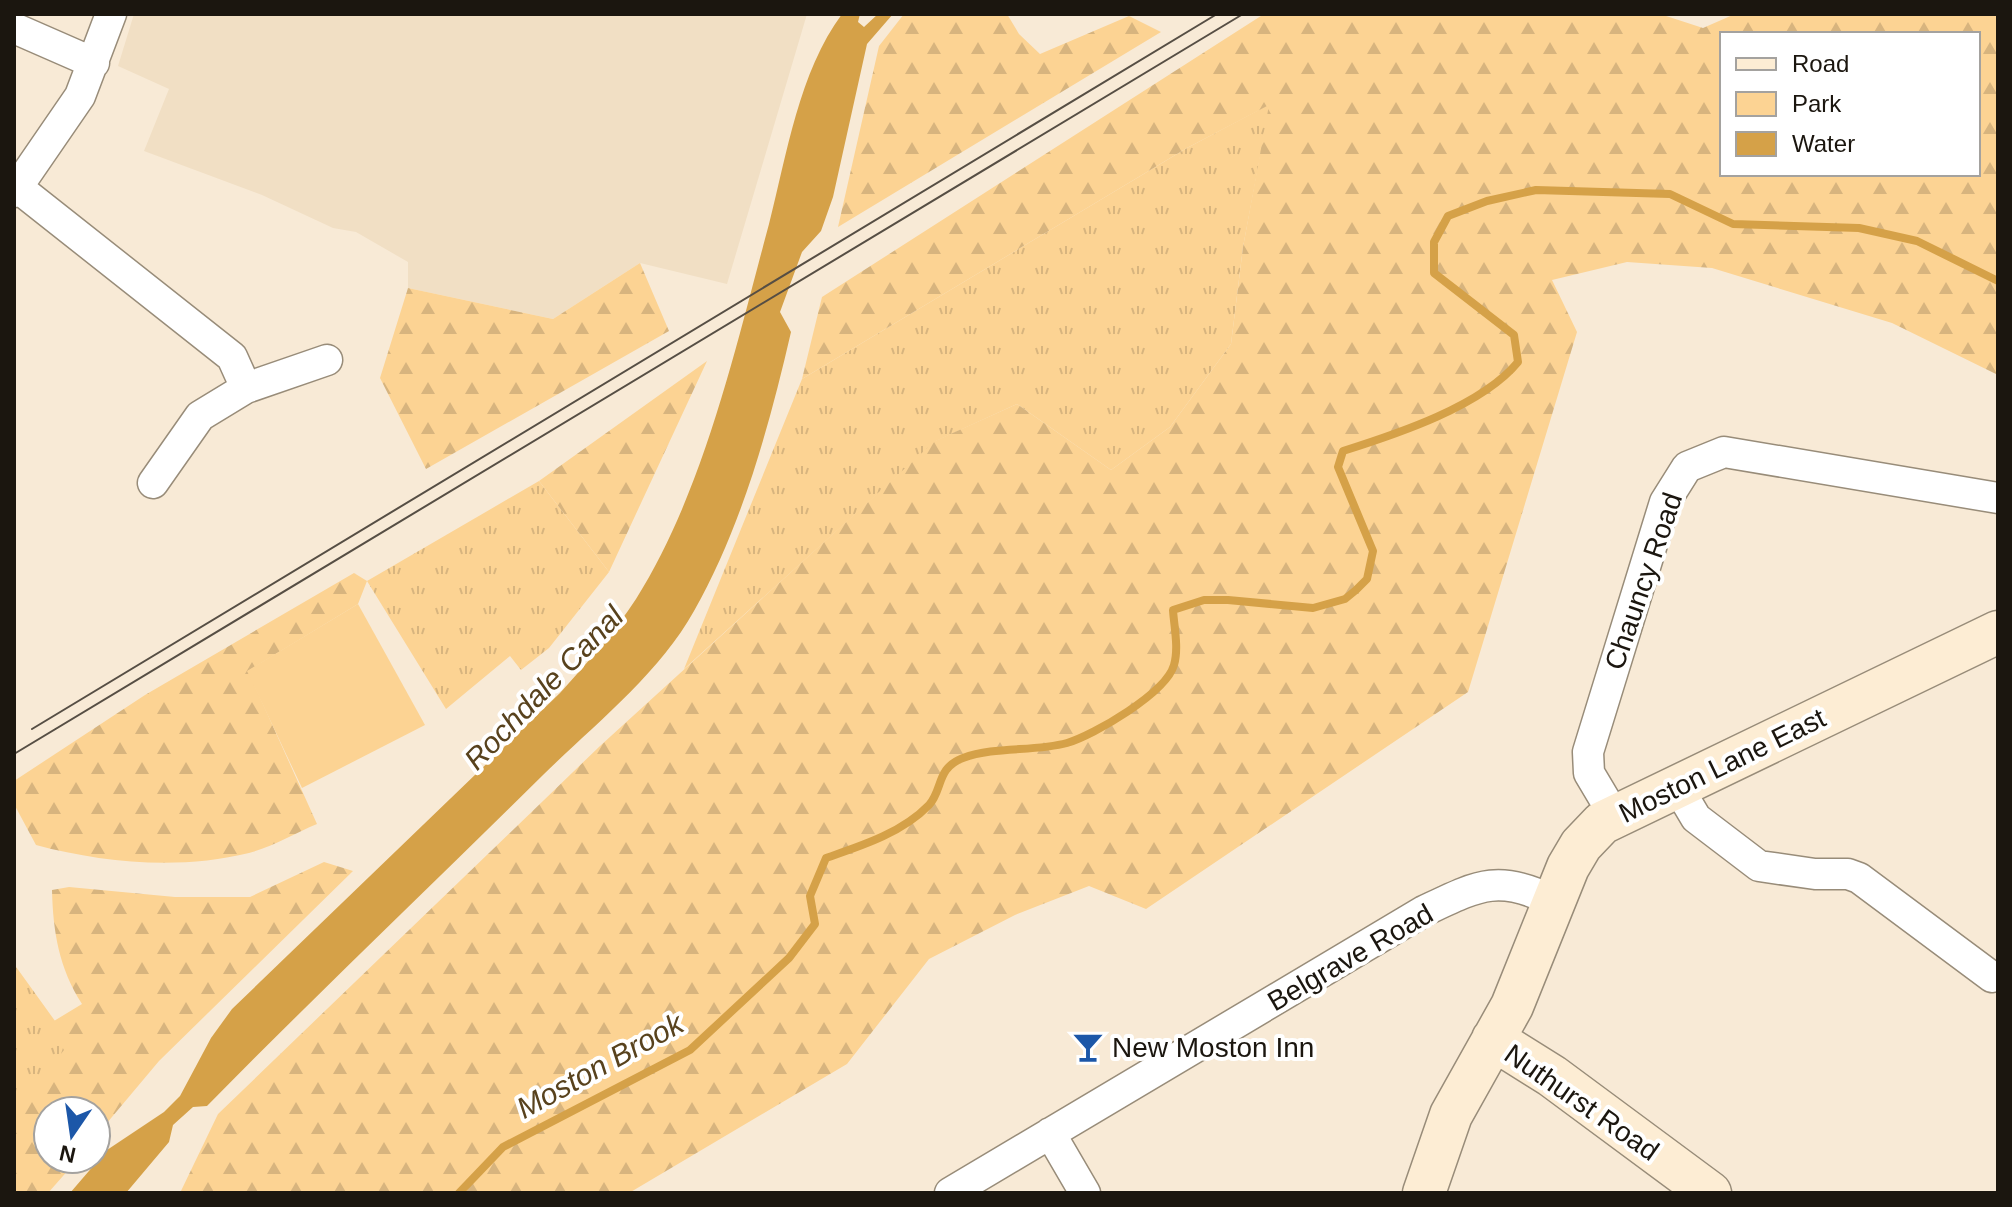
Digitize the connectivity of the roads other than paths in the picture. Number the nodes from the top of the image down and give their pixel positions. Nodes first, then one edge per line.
1 (111, 14) edge
2 (14, 28) edge
3 (94, 63) junction
4 (16, 189) edge
5 (327, 360) dead end
6 (246, 388) junction
7 (153, 483) dead end
8 (1998, 498) edge
9 (1998, 632) edge
10 (1677, 786) junction
11 (1614, 815) junction
12 (1553, 901) junction
13 (1991, 977) edge
14 (1493, 1039) junction
15 (1050, 1133) junction
16 (950, 1193) edge
17 (1085, 1193) edge
18 (1424, 1193) edge
19 (1710, 1193) edge

1 - 3 street
2 - 3 street
3 - 4 street
4 - 6 street
5 - 6 street
6 - 7 street
8 - 11 street, Chauncy Road
9 - 10 street, Moston Lane East
10 - 11 street, Moston Lane East
10 - 13 street
11 - 12 street, Moston Lane East
12 - 14 street, Moston Lane East
12 - 15 street, Belgrave Road
14 - 18 street, Moston Lane East
14 - 19 street, Nuthurst Road
15 - 16 street, Belgrave Road
15 - 17 street

